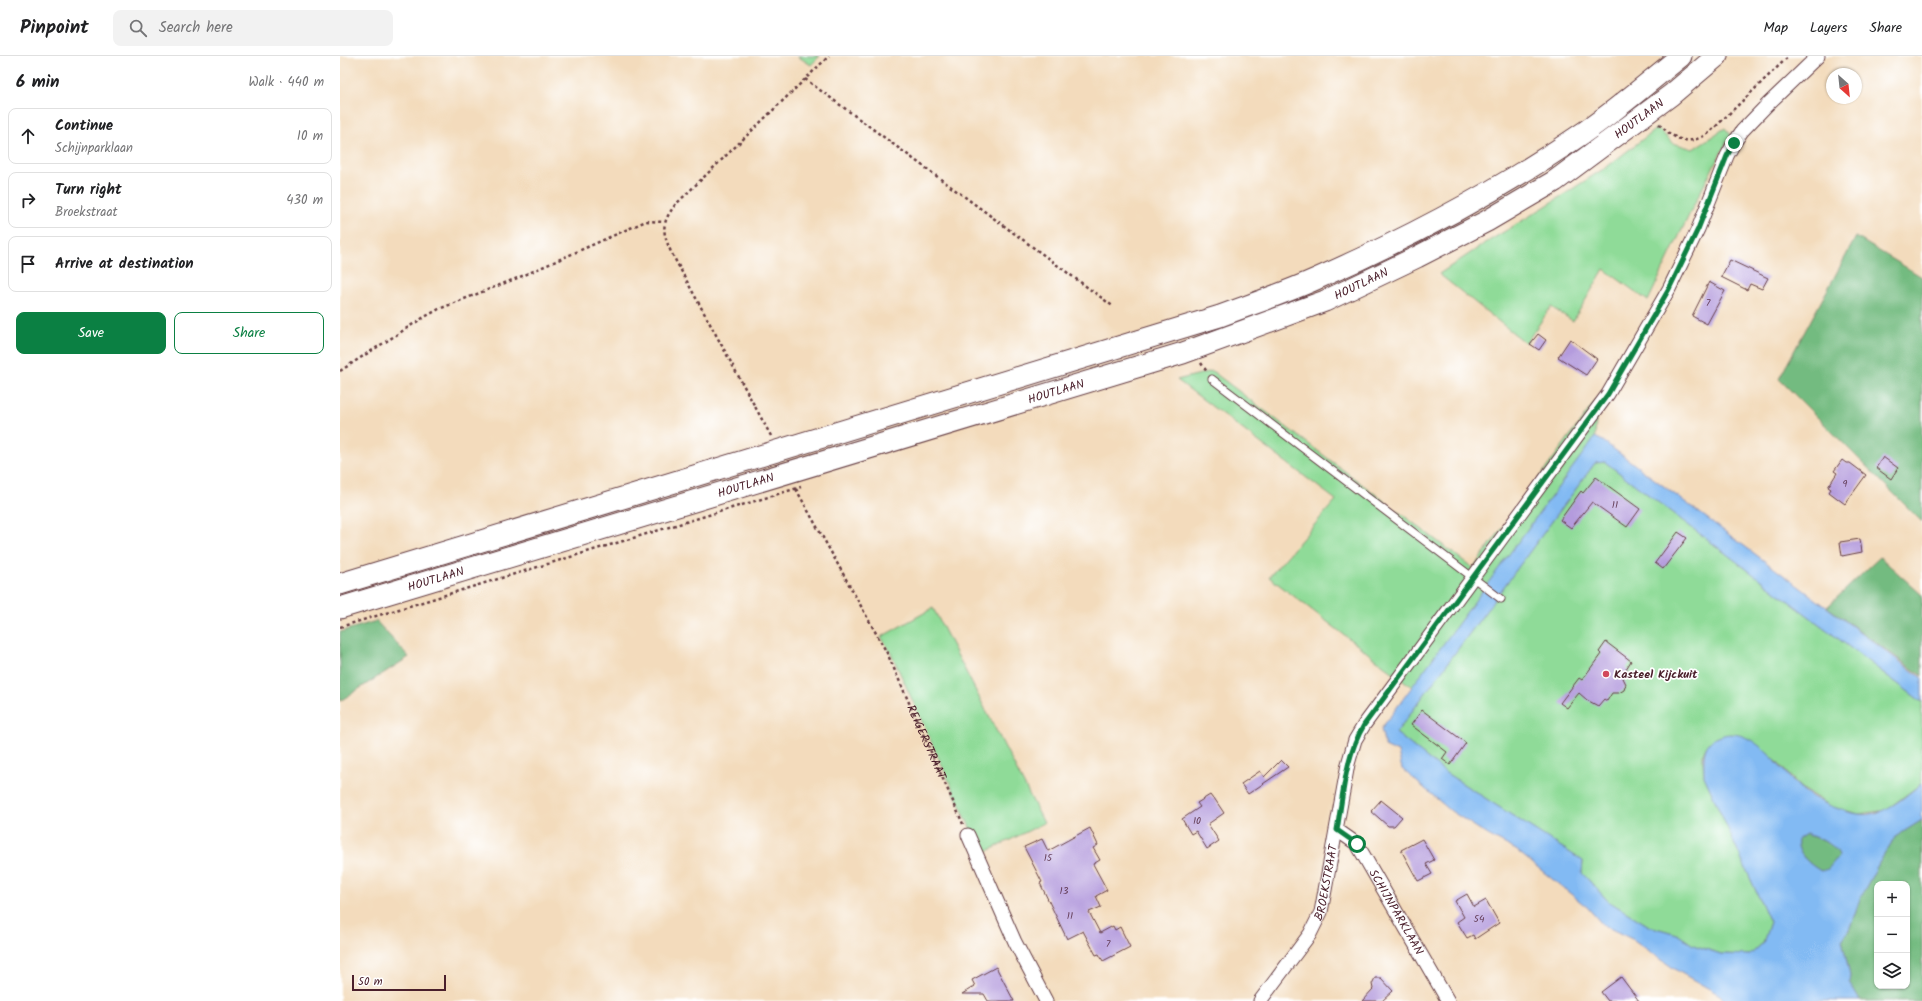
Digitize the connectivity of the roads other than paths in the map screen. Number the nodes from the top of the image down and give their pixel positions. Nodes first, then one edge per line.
1 (1681, 56) edge
2 (1717, 56) edge
3 (1818, 56) edge
4 (1212, 379) dead end
5 (1477, 582) junction
6 (340, 584) edge
7 (1501, 599) dead end
8 (340, 608) edge
9 (1337, 830) junction
10 (968, 835) road end
11 (1046, 1001) edge
12 (1260, 1001) edge
13 (1448, 1001) edge

1 - 6 main road, HOUTLAAN
2 - 8 main road, HOUTLAAN
3 - 5 street, BROEKSTRAAT
4 - 5 lane
5 - 7 lane
5 - 9 street, BROEKSTRAAT
9 - 12 street, BROEKSTRAAT
9 - 13 street, SCHIJNPARKLAAN
10 - 11 street

